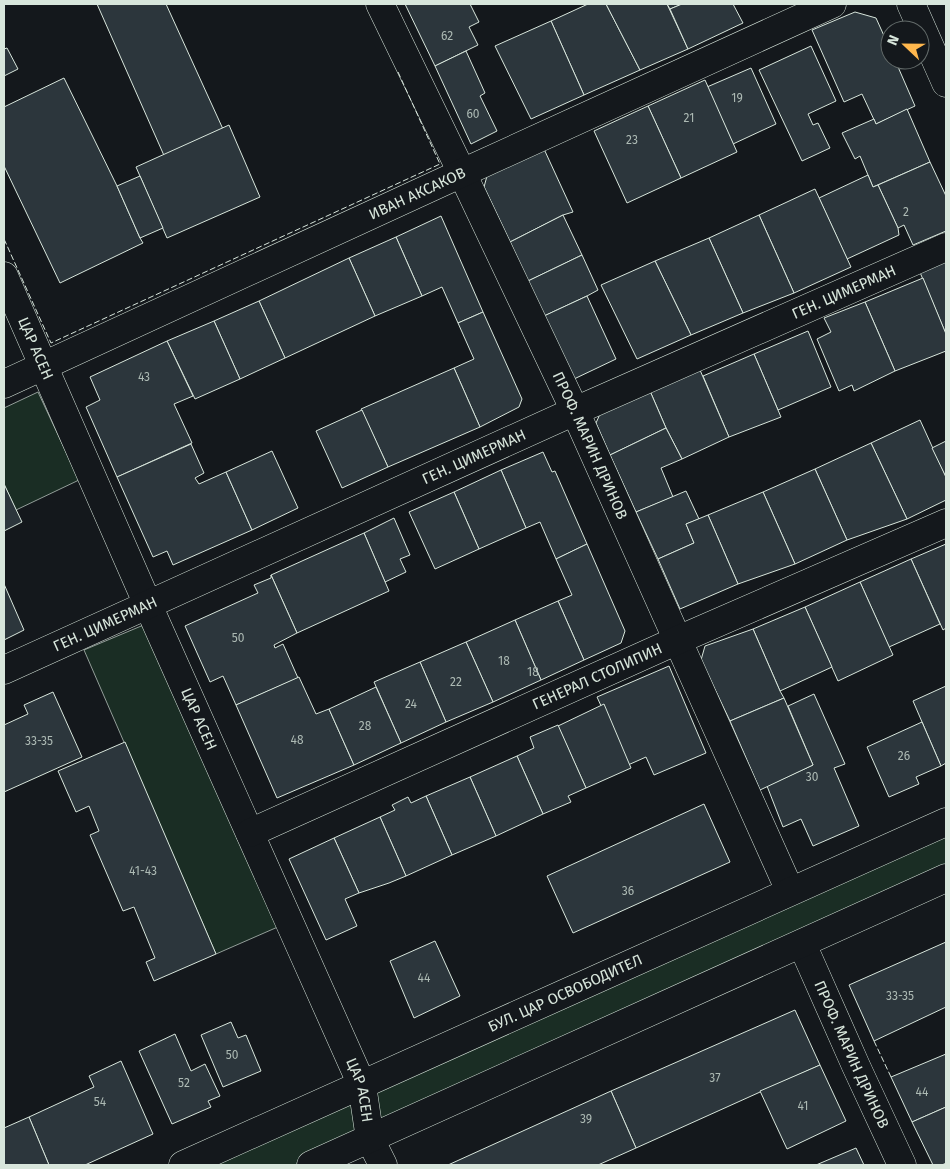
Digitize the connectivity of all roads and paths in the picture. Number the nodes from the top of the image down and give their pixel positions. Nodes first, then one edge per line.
1 (380, 4) edge
2 (832, 4) edge
3 (911, 4) edge
4 (946, 83) edge
5 (462, 173) junction
6 (946, 247) edge
7 (4, 276) edge
8 (43, 366) junction
9 (4, 384) edge
10 (575, 411) junction
11 (946, 523) edge
12 (148, 605) junction
13 (678, 640) junction
14 (4, 670) edge
15 (946, 822) edge
16 (250, 833) junction
17 (946, 878) edge
18 (790, 891) junction
19 (802, 944) junction
20 (362, 1086) junction
21 (370, 1139) junction
22 (183, 1165) edge
23 (311, 1165) edge
24 (383, 1165) edge
25 (902, 1165) edge

1 - 5 street, ПРОФ. МАРИН ДРИНОВ
2 - 5 street, ИВАН АКСАКОВ
3 - 4 street
5 - 8 street, ИВАН АКСАКОВ
5 - 10 street, ПРОФ. МАРИН ДРИНОВ
6 - 10 street, ГЕН. ЦИМЕРМАН
7 - 8 street, ЦАР АСЕН
8 - 9 street, ИВАН АКСАКОВ
8 - 12 street, ЦАР АСЕН
10 - 12 street, ГЕН. ЦИМЕРМАН
10 - 13 street, ПРОФ. МАРИН ДРИНОВ
11 - 13 street, ГЕНЕРАЛ СТОЛИПИН
12 - 14 street, ГЕН. ЦИМЕРМАН
12 - 16 street, ЦАР АСЕН
13 - 16 street, ГЕНЕРАЛ СТОЛИПИН
13 - 18 street, ПРОФ. МАРИН ДРИНОВ
15 - 18 street, БУЛ. ЦАР ОСВОБОДИТЕЛ
16 - 20 street, ЦАР АСЕН
17 - 19 street
18 - 20 street, БУЛ. ЦАР ОСВОБОДИТЕЛ
19 - 21 street
19 - 25 street, ПРОФ. МАРИН ДРИНОВ
20 - 21 street, ЦАР АСЕН
20 - 22 street, БУЛ. ЦАР ОСВОБОДИТЕЛ
21 - 23 street
21 - 24 street, ЦАР АСЕН

